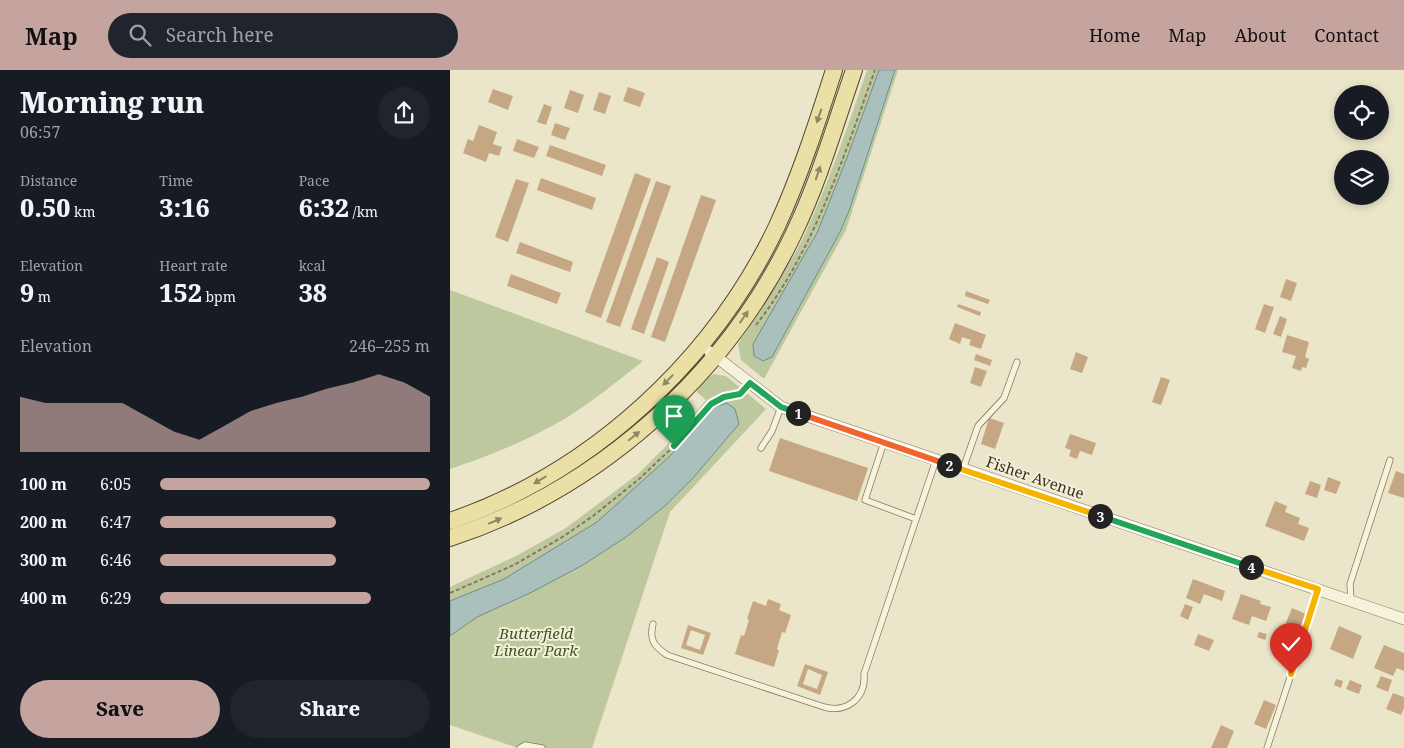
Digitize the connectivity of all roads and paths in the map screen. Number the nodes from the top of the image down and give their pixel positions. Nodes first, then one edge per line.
1 (834, 70) edge
2 (854, 70) edge
3 (701, 344) junction
4 (715, 356) junction
5 (1017, 362) dead end
6 (750, 383) junction
7 (781, 407) junction
8 (884, 442) junction
9 (762, 448) dead end
10 (936, 460) junction
11 (1390, 460) dead end
12 (963, 469) junction
13 (916, 518) junction
14 (450, 521) edge
15 (450, 538) edge
16 (1318, 589) junction
17 (450, 593) edge
18 (1350, 601) junction
19 (1404, 619) edge
20 (653, 624) dead end
21 (520, 748) edge
22 (542, 748) edge
23 (1267, 748) edge

1 -> 3 main road
4 -> 2 main road
3 - 4 street, Fisher Avenue
3 -> 14 main road
4 - 6 street, Fisher Avenue
15 -> 4 main road
5 - 12 lane
6 - 7 street, Fisher Avenue
6 - 17 path
7 - 8 street, Fisher Avenue
7 - 9 lane
8 - 10 street, Fisher Avenue
8 - 13 lane
10 - 12 street, Fisher Avenue
10 - 13 lane
11 - 18 lane
12 - 16 street, Fisher Avenue
13 - 20 lane
16 - 18 street, Fisher Avenue
16 - 23 lane
18 - 19 street, Fisher Avenue
21 - 22 lane

